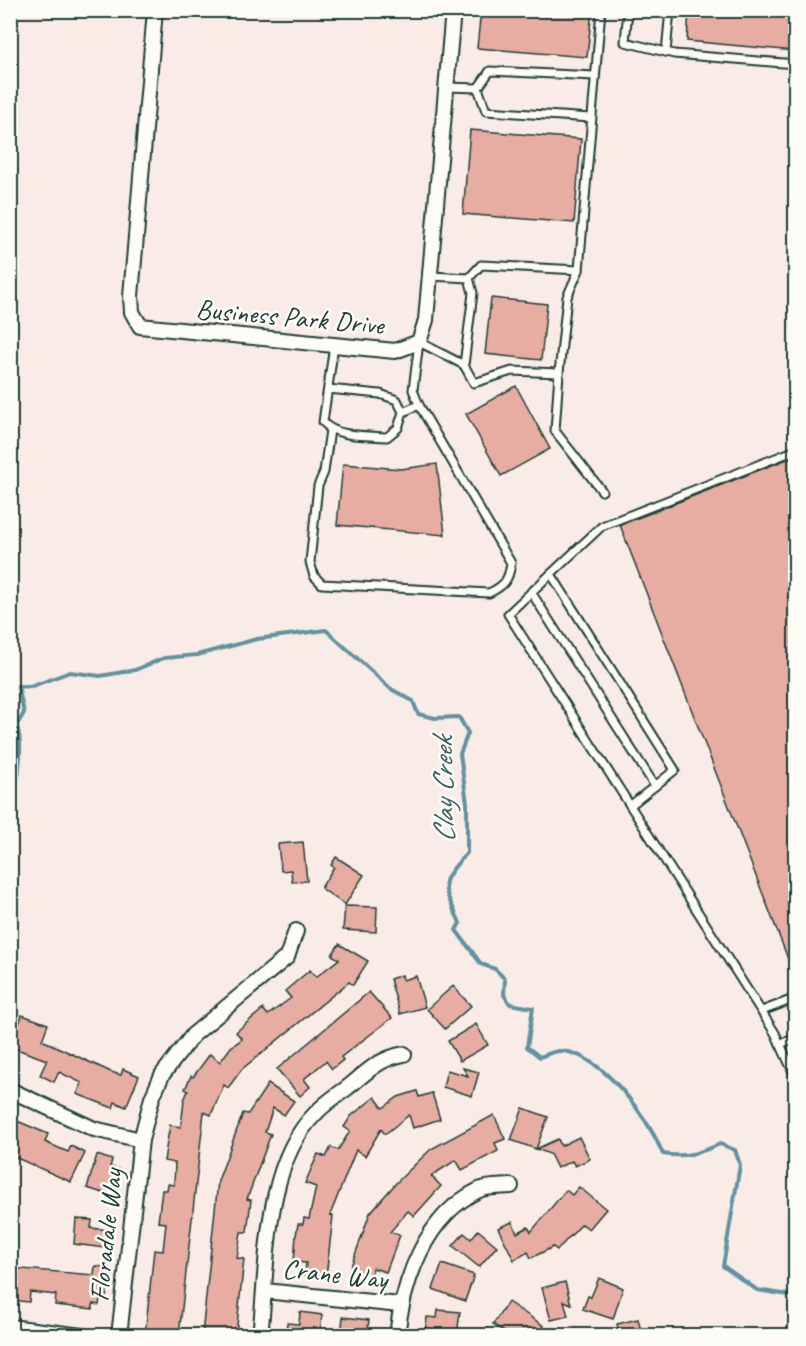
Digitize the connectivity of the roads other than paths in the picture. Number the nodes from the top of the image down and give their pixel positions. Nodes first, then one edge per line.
1 (155, 10) edge
2 (453, 10) edge
3 (601, 10) edge
4 (628, 10) edge
5 (670, 10) edge
6 (666, 52) junction
7 (795, 64) edge
8 (596, 76) junction
9 (446, 87) junction
10 (478, 88) junction
11 (591, 118) junction
12 (579, 270) junction
13 (430, 276) junction
14 (469, 278) junction
15 (419, 342) junction
16 (334, 345) junction
17 (464, 365) junction
18 (559, 373) junction
19 (328, 389) junction
20 (419, 405) junction
21 (402, 412) junction
22 (330, 430) junction
23 (795, 450) edge
24 (602, 491) dead end
25 (550, 574) junction
26 (531, 592) junction
27 (656, 786) junction
28 (631, 805) junction
29 (297, 931) dead end
30 (795, 998) edge
31 (762, 1011) junction
32 (795, 1038) edge
33 (780, 1044) junction
34 (404, 1054) dead end
35 (795, 1075) edge
36 (10, 1090) edge
37 (141, 1140) junction
38 (511, 1186) dead end
39 (265, 1291) junction
40 (400, 1305) junction
41 (10, 1327) edge
42 (82, 1335) edge
43 (119, 1335) edge
44 (260, 1335) edge
45 (397, 1335) edge

1 - 16 street, Business Park Drive
2 - 9 street, Business Park Drive
3 - 8 lane
4 - 6 lane
5 - 6 lane
6 - 7 lane
8 - 10 lane
8 - 11 lane
9 - 10 lane
9 - 13 street, Business Park Drive
10 - 11 lane
11 - 12 lane
12 - 14 lane
12 - 18 lane
13 - 14 lane
13 - 15 street, Business Park Drive
14 - 17 lane
15 - 16 street, Business Park Drive
15 - 17 lane
15 - 20 lane
16 - 19 lane
17 - 18 lane
18 - 24 lane
19 - 21 lane
19 - 22 lane
20 - 21 lane
20 - 22 lane
21 - 22 lane
23 - 25 lane
25 - 26 lane
25 - 27 lane
26 - 27 lane
26 - 28 lane
27 - 28 lane
28 - 31 lane
29 - 37 street, Floradale Way
30 - 31 lane
31 - 33 lane
32 - 33 lane
33 - 35 lane
34 - 39 street
36 - 37 street
37 - 43 street, Floradale Way
38 - 40 street
39 - 40 street, Crane Way
39 - 44 street
40 - 45 street
41 - 42 street

